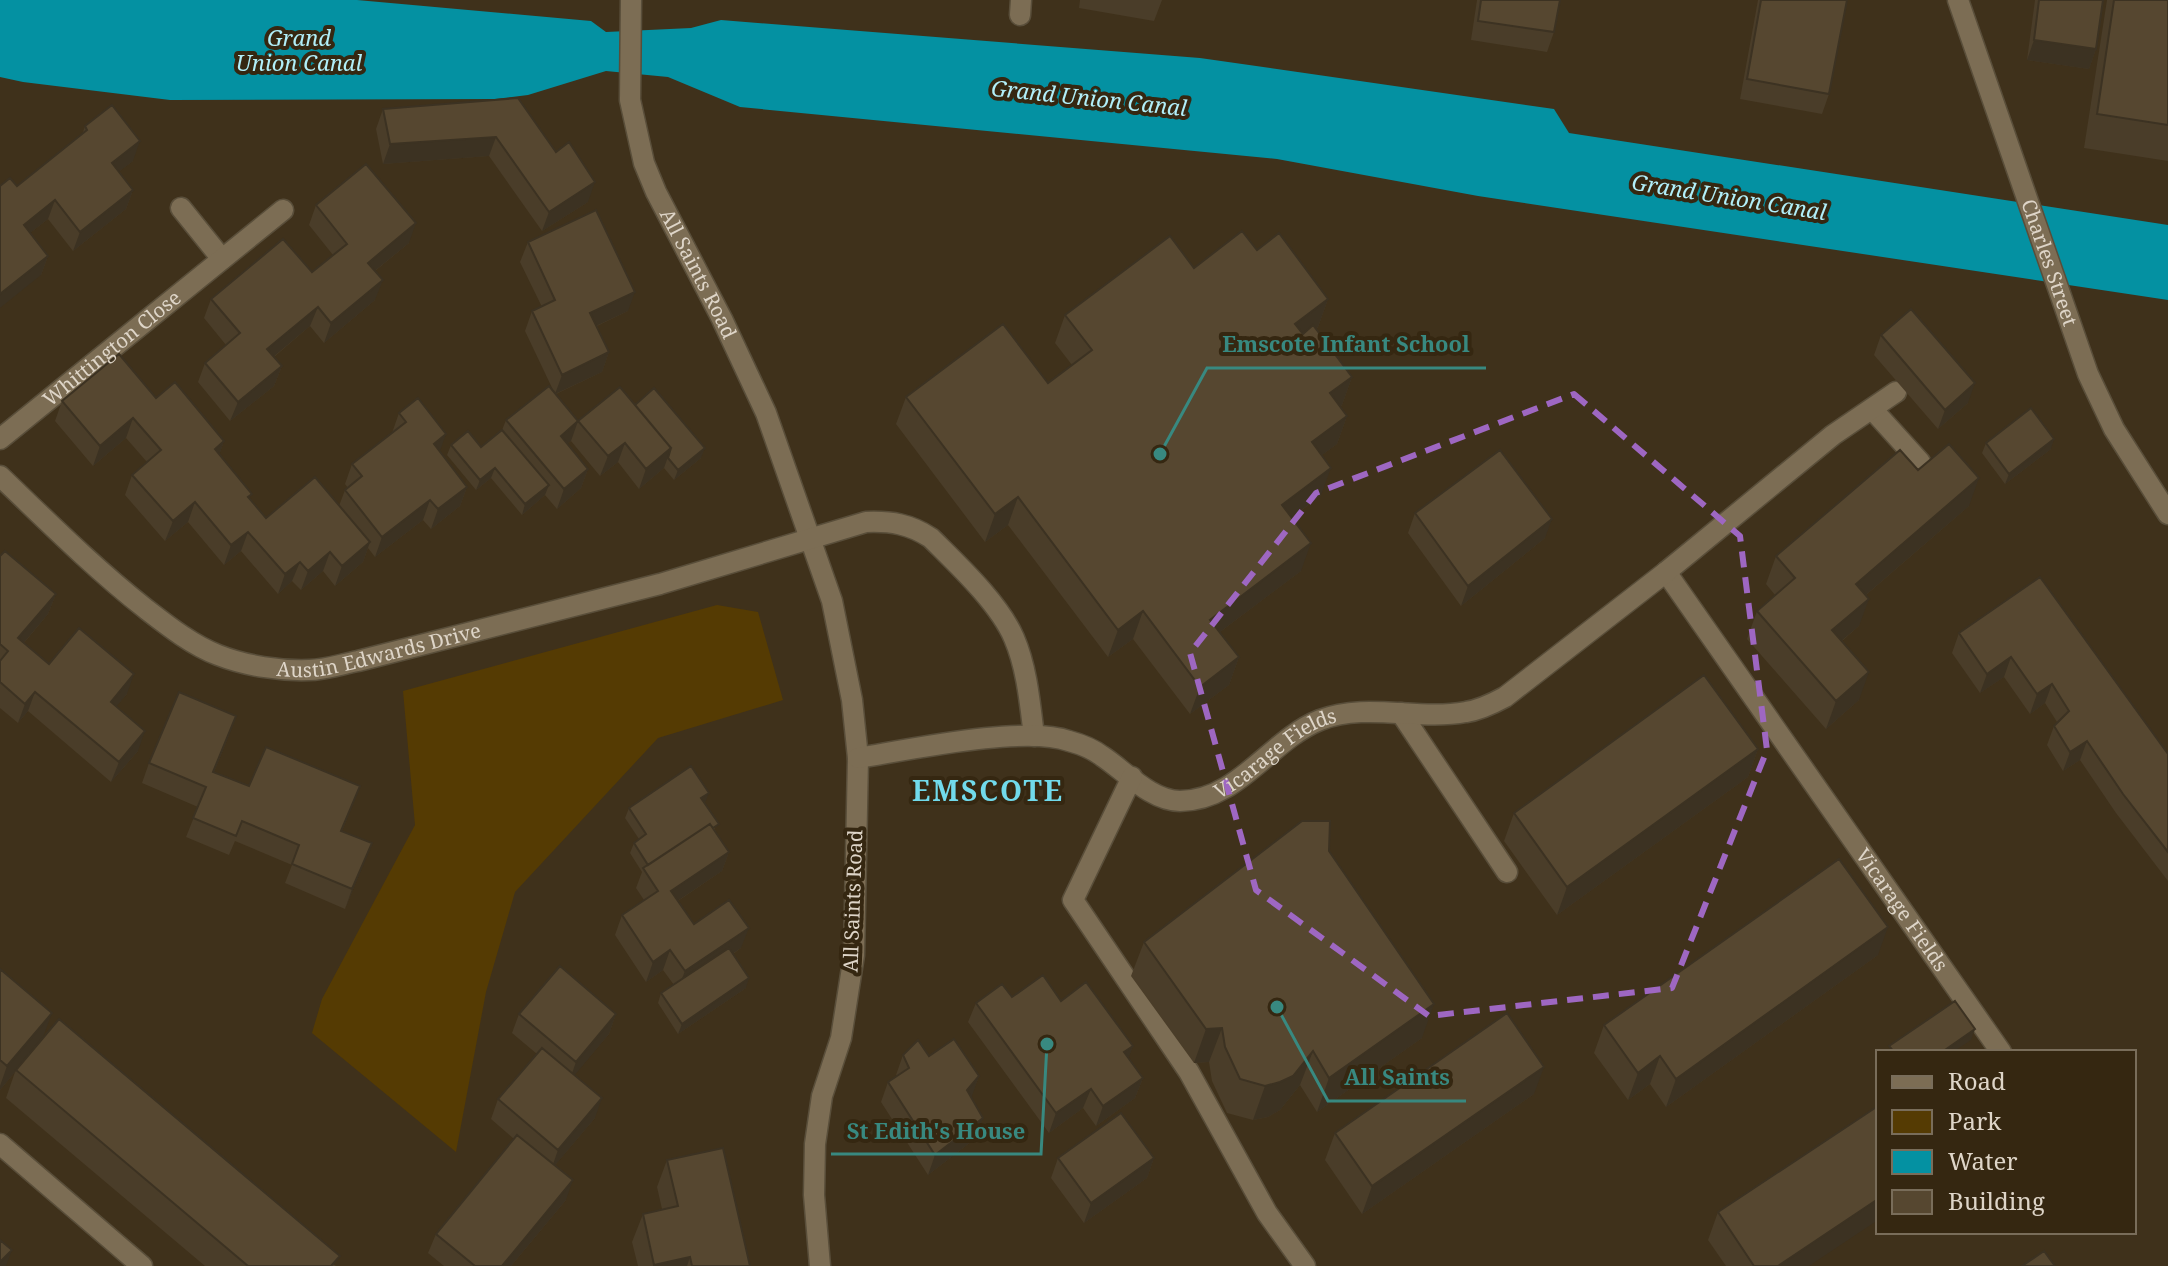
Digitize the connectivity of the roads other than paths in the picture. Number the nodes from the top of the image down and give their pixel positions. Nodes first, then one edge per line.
1 (631, 0) edge
2 (1958, 0) edge
3 (181, 208) dead end
4 (283, 210) dead end
5 (222, 259) junction
6 (1896, 392) dead end
7 (1872, 409) junction
8 (0, 439) edge
9 (1920, 462) dead end
10 (0, 476) edge
11 (2168, 514) edge
12 (810, 539) junction
13 (1666, 572) junction
14 (1401, 713) junction
15 (1034, 736) junction
16 (858, 758) junction
17 (1132, 777) junction
18 (1507, 872) dead end
19 (2000, 1050) edge
20 (0, 1144) edge
21 (142, 1266) edge
22 (820, 1266) edge
23 (1305, 1266) edge

1 - 12 street, All Saints Road
2 - 11 street, Charles Street
3 - 5 street
4 - 5 street, Whittington Close
5 - 8 street, Whittington Close
6 - 7 street, Vicarage Fields
7 - 9 street
7 - 13 street, Vicarage Fields
10 - 12 street, Austin Edwards Drive
12 - 15 street
12 - 16 street, All Saints Road
13 - 14 street, Vicarage Fields
13 - 19 street, Vicarage Fields
14 - 17 street, Vicarage Fields
14 - 18 street
15 - 16 street, Vicarage Fields
15 - 17 street, Vicarage Fields
16 - 22 street, All Saints Road
17 - 23 street
20 - 21 street

